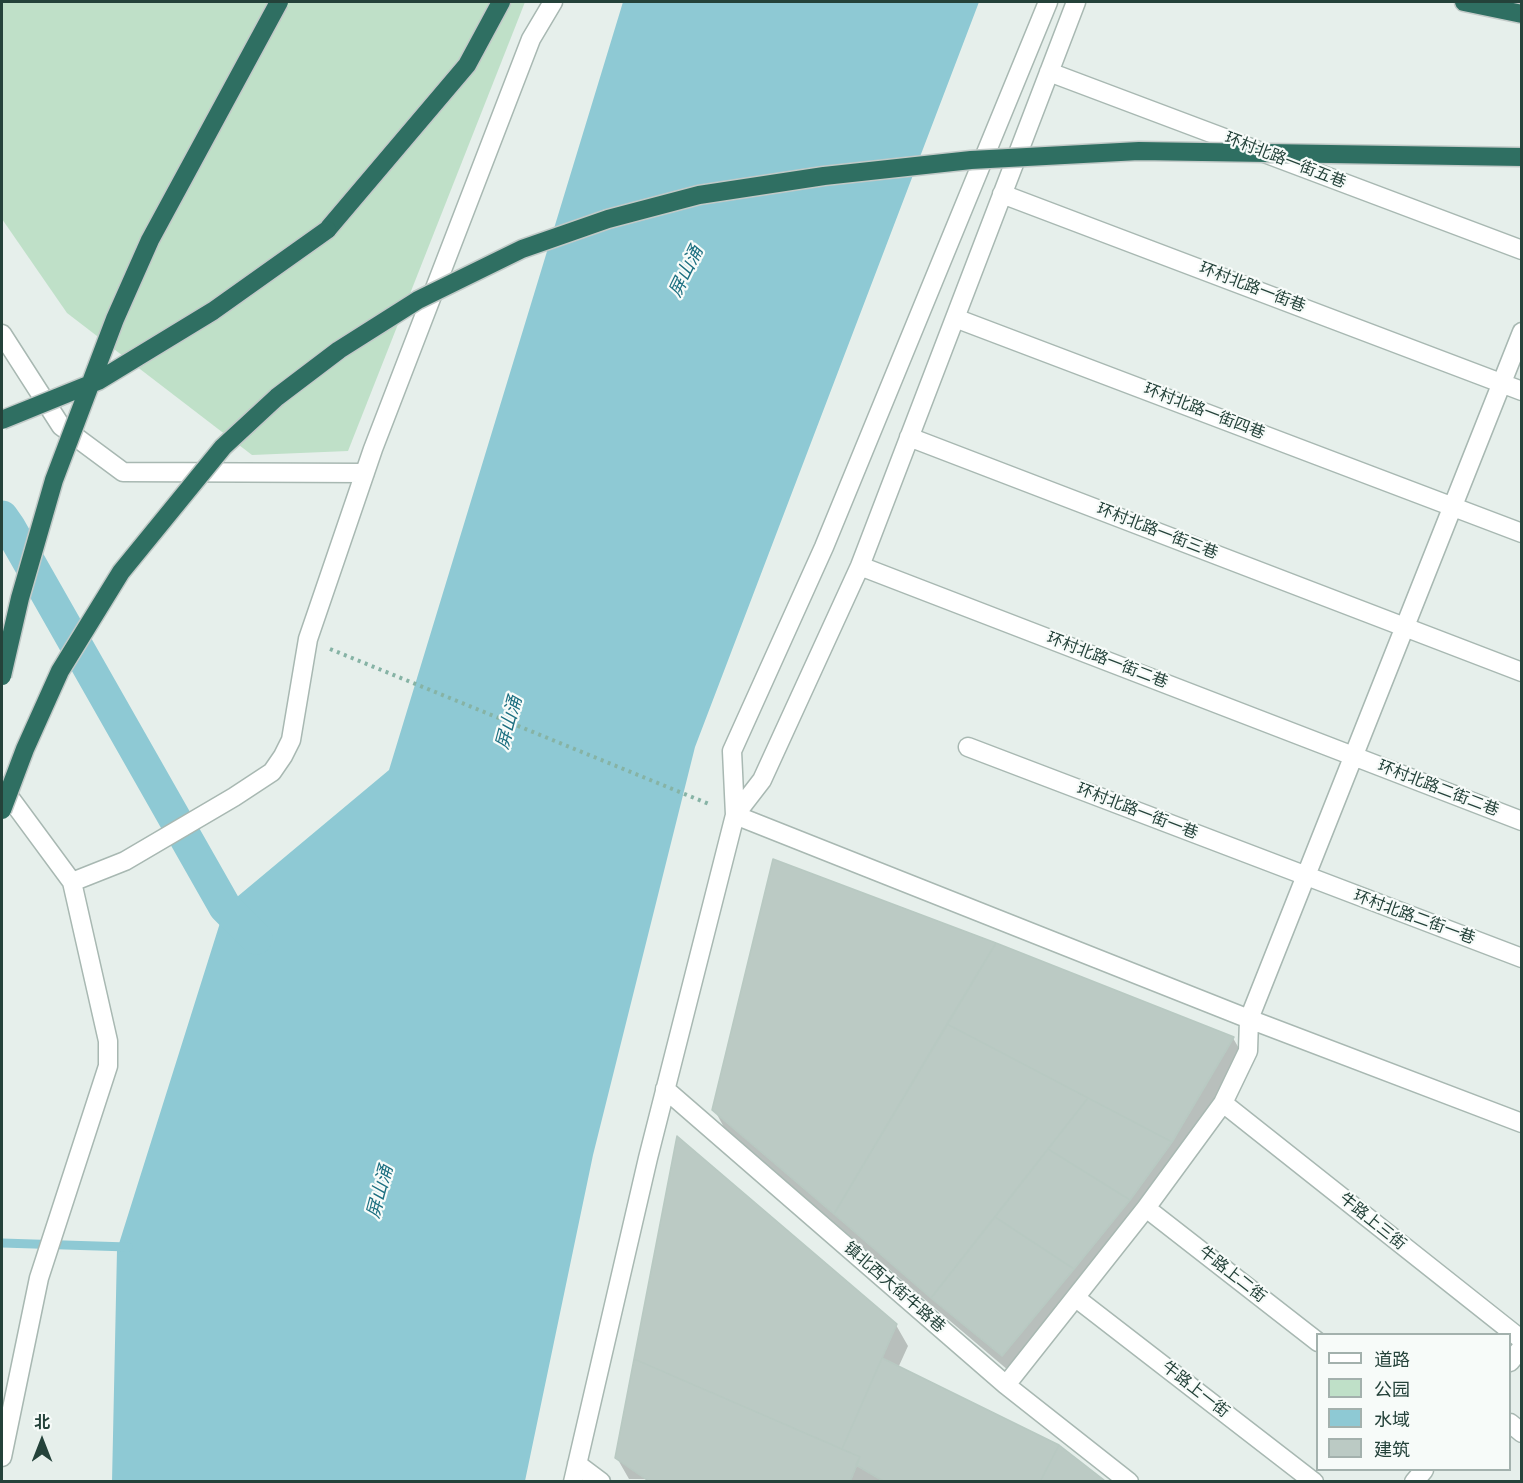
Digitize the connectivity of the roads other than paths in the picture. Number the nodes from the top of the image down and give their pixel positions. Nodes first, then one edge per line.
1 (279, 2) edge
2 (501, 2) edge
3 (553, 2) edge
4 (1048, 2) edge
5 (1076, 2) edge
6 (1464, 2) edge
7 (1521, 14) edge
8 (1049, 72) junction
9 (1521, 157) edge
10 (1002, 194) junction
11 (1521, 250) edge
12 (955, 318) junction
13 (1521, 332) edge
14 (2, 333) edge
15 (1501, 383) junction
16 (1521, 391) edge
17 (2, 420) edge
18 (909, 437) junction
19 (365, 473) junction
20 (1453, 507) junction
21 (1521, 533) edge
22 (860, 566) junction
23 (1405, 628) junction
24 (1521, 672) edge
25 (2, 676) edge
26 (968, 747) dead end
27 (1354, 757) junction
28 (2, 787) edge
29 (2, 810) edge
30 (735, 815) junction
31 (1521, 821) edge
32 (1306, 878) junction
33 (72, 882) junction
34 (1521, 958) edge
35 (1249, 1019) junction
36 (665, 1089) junction
37 (1223, 1103) junction
38 (1521, 1123) edge
39 (1146, 1208) junction
40 (1076, 1298) junction
41 (1521, 1340) edge
42 (1316, 1341) edge
43 (1521, 1347) edge
44 (1511, 1360) edge
45 (1006, 1385) junction
46 (2, 1457) edge
47 (575, 1473) edge
48 (601, 1482) edge
49 (1129, 1482) edge
50 (1314, 1482) edge

1 - 25 highway, bridge
2 - 17 highway, bridge
3 - 19 street
4 - 30 street
5 - 8 street
6 - 7 highway
8 - 10 street
8 - 11 street, 环村北路一街五巷
9 - 29 highway, bridge
10 - 12 street
10 - 15 street, 环村北路一街巷
12 - 18 street
12 - 20 street, 环村北路一街四巷
13 - 15 street
14 - 19 street
15 - 16 street, 环村北路一街巷
15 - 20 street
18 - 22 street
18 - 23 street, 环村北路一街三巷
19 - 33 street
20 - 21 street, 环村北路一街四巷
20 - 23 street
22 - 27 street, 环村北路一街二巷
22 - 30 street
23 - 24 street, 环村北路一街三巷
23 - 27 street
26 - 32 street, 环村北路一街一巷
27 - 31 street, 环村北路二街二巷
27 - 32 street
28 - 33 street
30 - 35 street
30 - 36 street
32 - 34 street, 环村北路二街一巷
32 - 35 street
33 - 46 street
35 - 37 street
35 - 38 street
36 - 45 street, 镇北西大街牛路巷
36 - 47 street
37 - 39 street
37 - 41 street, 牛路上三街
39 - 40 street
39 - 42 street, 牛路上二街
40 - 45 street
40 - 50 street, 牛路上一街
43 - 44 street
45 - 49 street, 镇北西大街牛路巷
47 - 48 street

